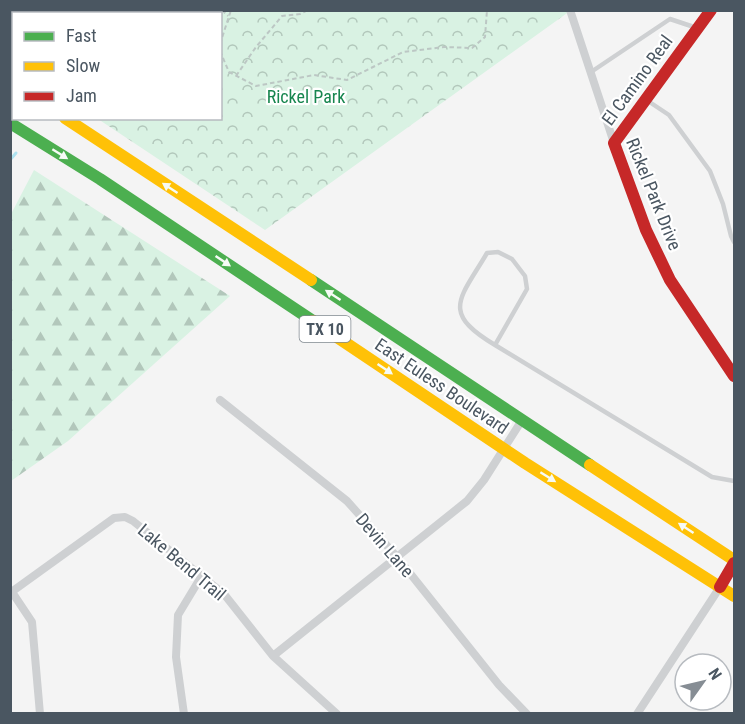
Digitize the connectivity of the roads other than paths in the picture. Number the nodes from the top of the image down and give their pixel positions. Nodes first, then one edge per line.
1 (570, 10) edge
2 (711, 10) edge
3 (698, 28) junction
4 (591, 72) junction
5 (645, 100) junction
6 (68, 120) edge
7 (10, 123) edge
8 (614, 143) junction
9 (735, 242) edge
10 (495, 345) junction
11 (735, 376) edge
12 (220, 400) dead end
13 (522, 420) junction
14 (504, 448) junction
15 (735, 481) edge
16 (397, 557) junction
17 (735, 562) edge
18 (201, 577) junction
19 (720, 587) junction
20 (11, 593) edge
21 (735, 596) edge
22 (273, 656) junction
23 (40, 714) edge
24 (183, 714) edge
25 (337, 714) edge
26 (527, 714) edge
27 (637, 714) edge

1 - 4 street, Rickel Park Drive
2 - 3 main road, El Camino Real
3 - 4 lane
3 - 5 main road, El Camino Real
4 - 8 street, Rickel Park Drive
5 - 8 main road, El Camino Real
5 - 9 lane
13 -> 6 main road, East Euless Boulevard / TX 10
7 -> 14 main road, East Euless Boulevard / TX 10
8 - 11 main road, Rickel Park Drive
10 - 10 lane
10 - 15 lane
12 - 16 street, Devin Lane
13 - 14 street
17 -> 13 main road, East Euless Boulevard / TX 10
14 - 16 street
14 -> 19 main road, East Euless Boulevard / TX 10
16 - 22 street
16 - 26 street, Devin Lane
17 - 19 main road
18 - 20 street, Lake Bend Trail
18 - 22 street, Lake Bend Trail
18 - 24 street
19 - 21 main road, East Euless Boulevard / TX 10
19 - 27 street
20 - 23 street
22 - 25 street, Lake Bend Trail

